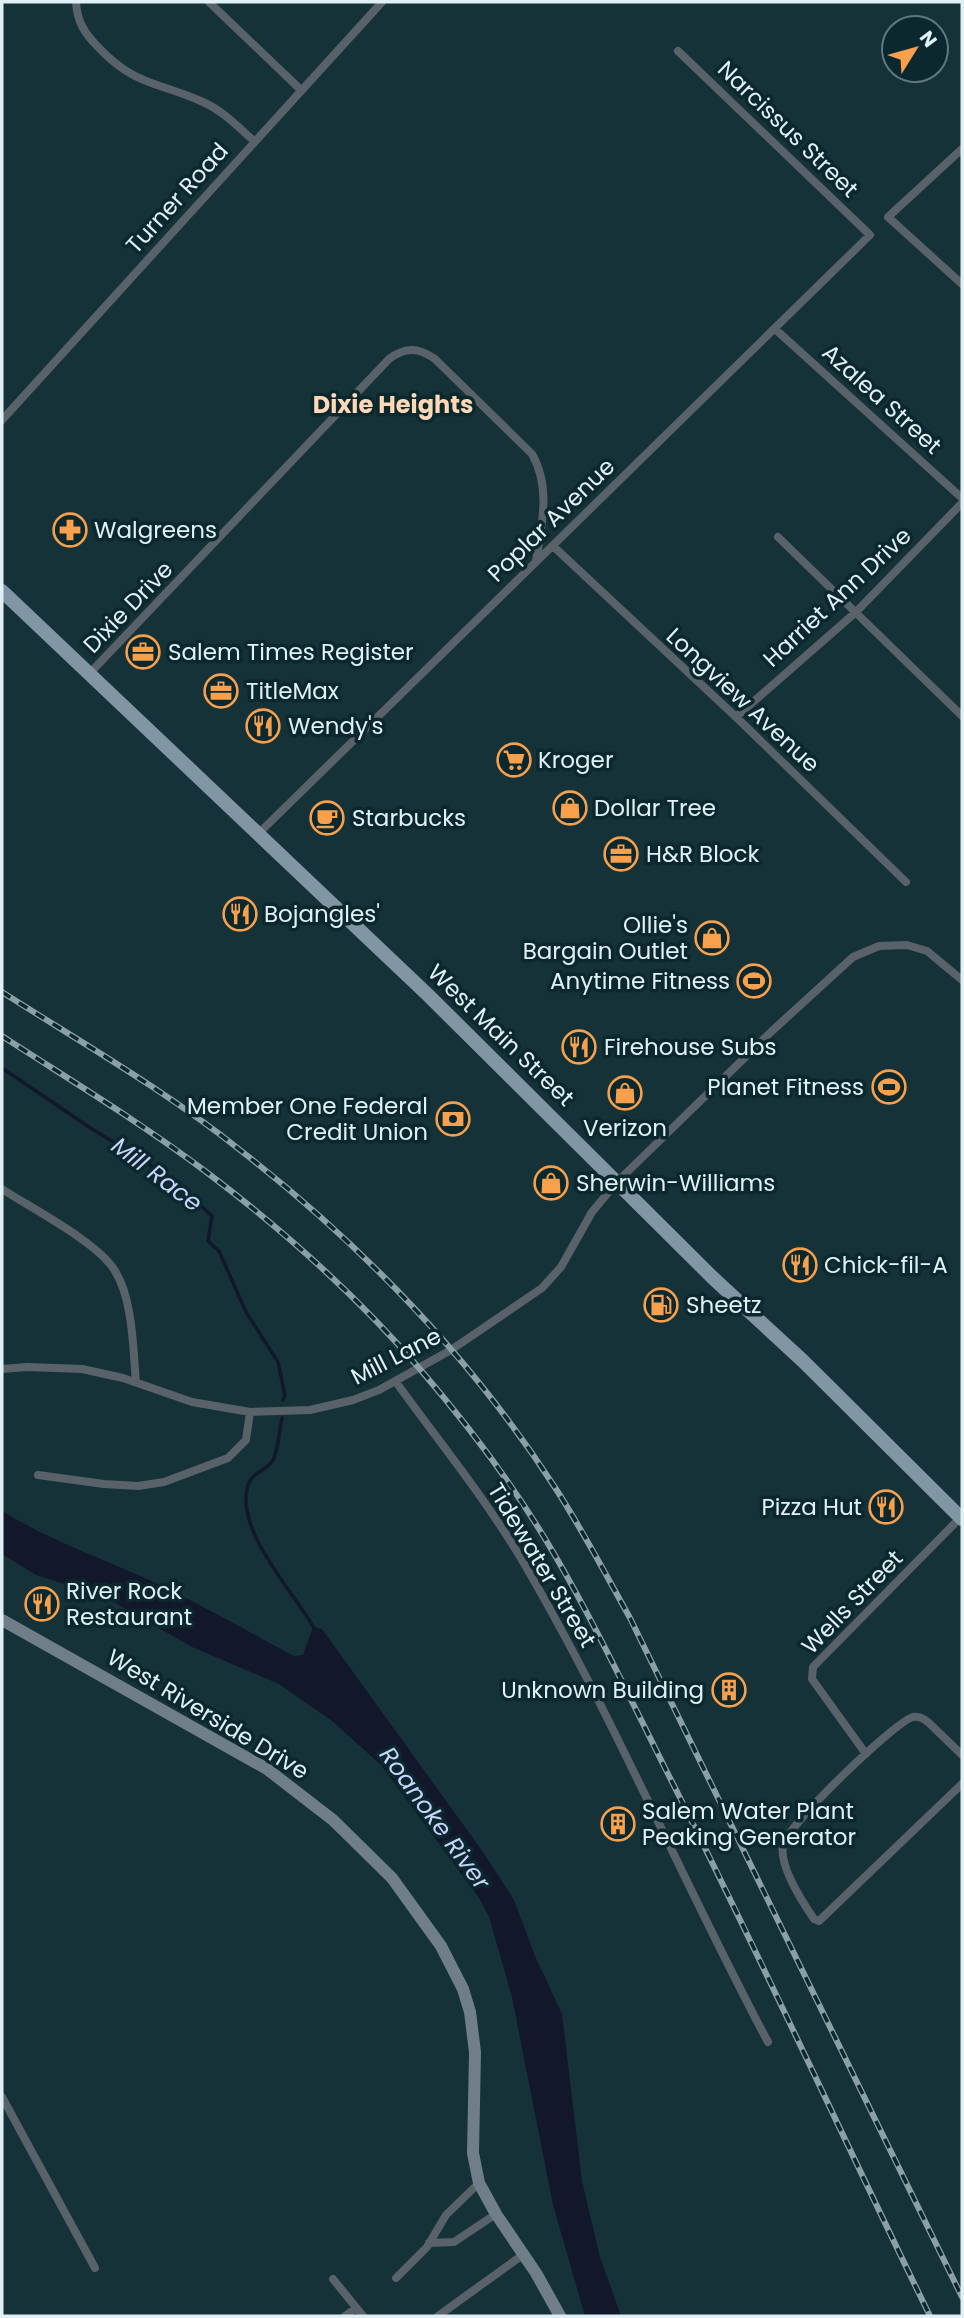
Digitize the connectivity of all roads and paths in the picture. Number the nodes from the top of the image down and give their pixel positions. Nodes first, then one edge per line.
1 (76, 2) edge
2 (209, 2) edge
3 (382, 2) edge
4 (678, 51) dead end
5 (301, 90) junction
6 (254, 141) junction
7 (962, 149) edge
8 (870, 234) joint
9 (962, 284) edge
10 (775, 329) junction
11 (2, 420) edge
12 (962, 498) edge
13 (962, 503) edge
14 (778, 537) dead end
15 (553, 546) junction
16 (536, 561) junction
17 (2, 591) edge
18 (856, 612) junction
19 (89, 674) junction
20 (962, 716) edge
21 (736, 717) junction
22 (258, 834) junction
23 (906, 882) dead end
24 (962, 980) edge
25 (617, 1182) junction
26 (2, 1189) edge
27 (2, 1369) edge
28 (136, 1382) junction
29 (396, 1382) junction
30 (250, 1412) junction
31 (38, 1475) dead end
32 (962, 1518) edge
33 (2, 1620) edge
34 (866, 1754) junction
35 (962, 1755) edge
36 (962, 1784) edge
37 (768, 2042) dead end
38 (2, 2097) edge
39 (480, 2183) junction
40 (496, 2214) junction
41 (429, 2243) junction
42 (524, 2254) junction
43 (95, 2268) dead end
44 (396, 2278) dead end
45 (333, 2279) dead end
46 (355, 2309) junction
47 (345, 2316) edge
48 (363, 2316) edge
49 (438, 2316) edge
50 (560, 2316) edge

1 - 6 street
2 - 5 street
3 - 5 street, Turner Road
4 - 8 street, Narcissus Street
5 - 6 street, Turner Road
6 - 11 street, Turner Road
7 - 9 street
8 - 10 street, Poplar Avenue
10 - 12 street, Azalea Street
10 - 15 street, Poplar Avenue
13 - 18 street, Harriet Ann Drive
14 - 18 street
15 - 16 street, Poplar Avenue
15 - 21 street, Longview Avenue
16 - 19 street, Dixie Drive
16 - 22 street, Poplar Avenue
17 - 19 main road, West Main Street
18 - 20 street
18 - 21 street, Harriet Ann Drive
19 - 22 main road, West Main Street
21 - 23 street, Longview Avenue
22 - 25 main road, West Main Street
24 - 25 street, Mill Lane
25 - 29 street, Mill Lane
25 - 32 main road, West Main Street
26 - 28 street
27 - 28 street, Mill Lane
28 - 30 street, Mill Lane
29 - 30 street, Mill Lane
29 - 37 street, Tidewater Street
30 - 31 street
32 - 34 street, Wells Street
33 - 39 street, West Riverside Drive
34 - 35 street
34 - 36 street
38 - 43 street
39 - 40 street, West Riverside Drive
39 - 41 street
40 - 41 street
40 - 42 street, West Riverside Drive
41 - 44 street
42 - 49 street
42 - 50 street, West Riverside Drive
45 - 46 street
46 - 47 street
46 - 48 street

